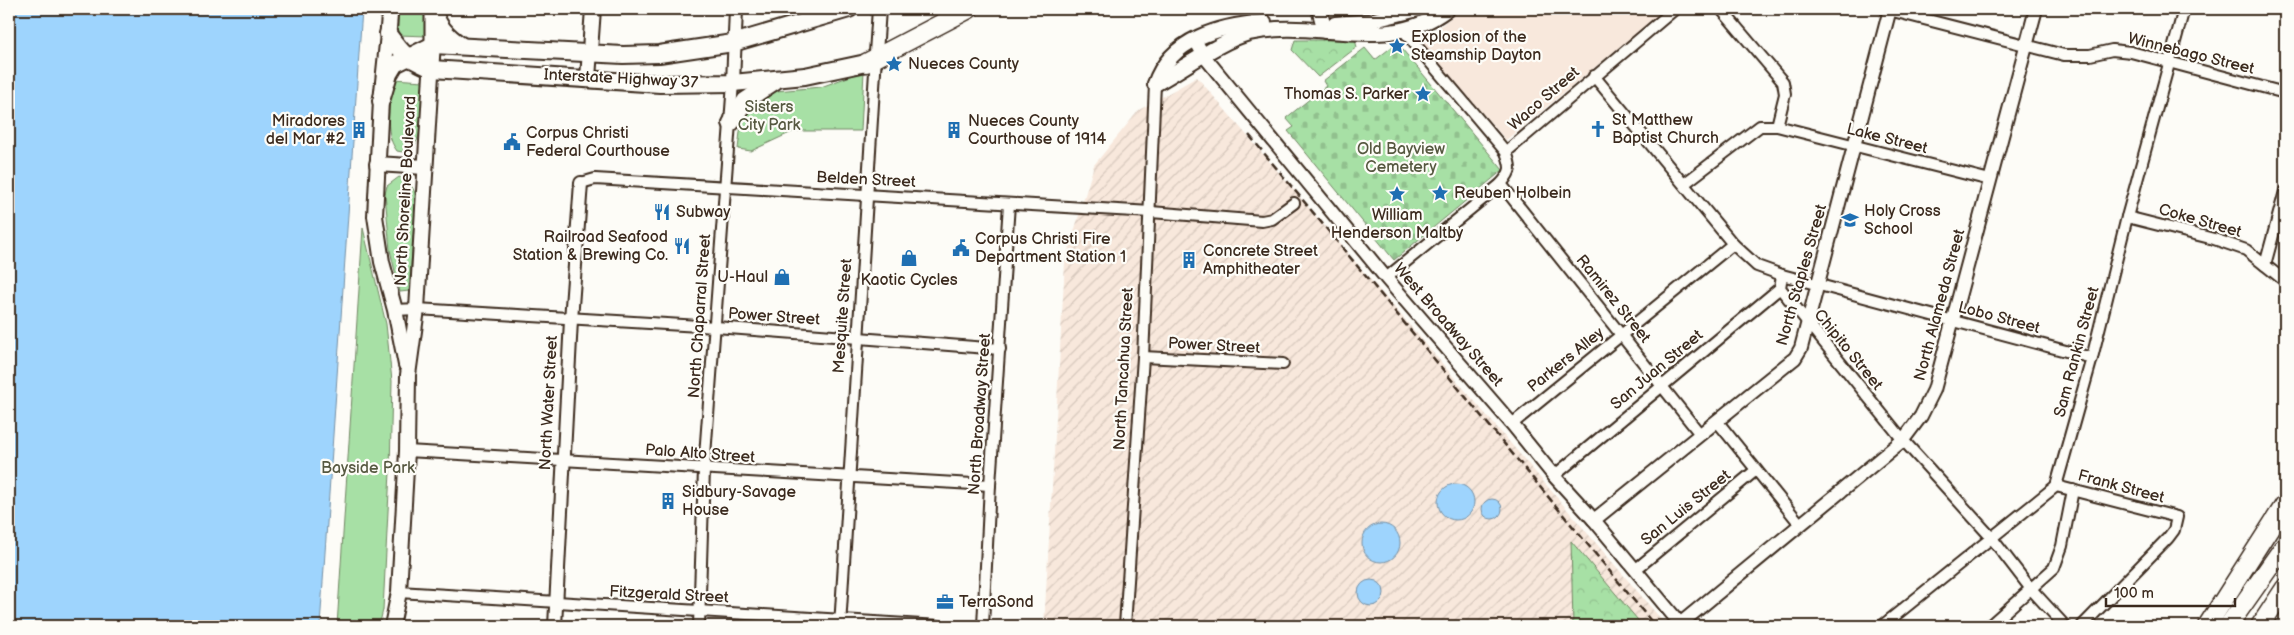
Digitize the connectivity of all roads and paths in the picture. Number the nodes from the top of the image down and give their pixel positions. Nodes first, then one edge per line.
1 (390, 9) edge
2 (434, 9) edge
3 (593, 9) edge
4 (736, 9) edge
5 (850, 9) edge
6 (879, 9) edge
7 (969, 9) edge
8 (1319, 9) edge
9 (1418, 9) edge
10 (1447, 9) edge
11 (1675, 9) edge
12 (1721, 9) edge
13 (1888, 9) edge
14 (2036, 9) edge
15 (2184, 9) edge
16 (1399, 12) edge
17 (1324, 27) junction
18 (1403, 30) junction
19 (388, 34) junction
20 (1195, 40) junction
21 (433, 43) junction
22 (733, 43) junction
23 (2026, 45) junction
24 (462, 46) junction
25 (590, 52) junction
26 (1204, 56) junction
27 (406, 57) junction
28 (873, 58) junction
29 (2169, 61) junction
30 (432, 69) junction
31 (1594, 76) junction
32 (588, 78) junction
33 (779, 78) junction
34 (733, 82) junction
35 (1155, 84) junction
36 (2285, 93) edge
37 (381, 101) junction
38 (731, 123) junction
39 (1777, 126) junction
40 (1854, 146) junction
41 (1506, 152) junction
42 (377, 164) junction
43 (425, 167) junction
44 (1990, 180) junction
45 (581, 183) joint
46 (1501, 184) junction
47 (1684, 184) junction
48 (726, 188) junction
49 (2285, 191) edge
50 (867, 195) junction
51 (1294, 203) dead end
52 (1009, 204) junction
53 (1150, 212) junction
54 (2127, 217) junction
55 (1733, 244) junction
56 (2265, 265) junction
57 (1782, 275) junction
58 (1386, 278) junction
59 (2285, 281) edge
60 (1817, 285) junction
61 (1780, 288) junction
62 (417, 309) junction
63 (395, 310) junction
64 (571, 320) junction
65 (1952, 321) junction
66 (1807, 324) junction
67 (716, 327) junction
68 (1622, 334) junction
69 (858, 338) junction
70 (1000, 349) junction
71 (1143, 357) junction
72 (2092, 358) junction
73 (1283, 364) dead end
74 (408, 375) junction
75 (1662, 385) junction
76 (1717, 421) junction
77 (1512, 424) junction
78 (1700, 434) junction
79 (1903, 440) junction
80 (407, 452) junction
81 (564, 460) junction
82 (704, 469) junction
83 (1756, 470) junction
84 (1554, 476) junction
85 (848, 478) junction
86 (990, 485) junction
87 (2056, 486) junction
88 (2073, 490) junction
89 (2285, 504) edge
90 (1594, 520) junction
91 (1800, 524) junction
92 (1991, 537) junction
93 (2285, 545) edge
94 (1635, 570) junction
95 (2285, 588) edge
96 (2031, 589) junction
97 (399, 592) junction
98 (556, 603) junction
99 (700, 612) junction
100 (840, 623) edge
101 (1681, 625) edge
102 (392, 626) edge
103 (555, 626) edge
104 (699, 626) edge
105 (938, 626) edge
106 (984, 626) edge
107 (1125, 626) edge
108 (1884, 626) edge
109 (1989, 626) edge
110 (2065, 626) edge
111 (2082, 626) edge
112 (2207, 626) edge
113 (2228, 626) edge
114 (2260, 626) edge

1 - 19 main road, North Shoreline Boulevard
2 - 21 main road, North Shoreline Boulevard
2 - 24 highway
3 - 25 main road
4 - 22 street, North Chaparral Street
5 - 22 highway, Interstate Highway 37
6 - 28 street, Mesquite Street
7 - 28 highway
8 - 17 main road
9 - 16 main road
10 - 18 main road
11 - 31 street, Waco Street
12 - 39 street
13 - 23 street, Winnebago Street
13 - 40 street, North Staples Street
14 - 23 street, North Alameda Street
15 - 29 street, Sam Rankin Street
16 - 17 main road
16 - 18 main road
17 - 18 main road
17 - 20 main road
17 - 26 main road
18 - 41 street
19 - 27 highway, Interstate Highway 37
19 - 37 main road, North Shoreline Boulevard
20 - 26 street, West Broadway Street
20 - 35 main road
21 - 24 highway, Interstate Highway 37
21 - 27 highway, Interstate Highway 37
21 - 30 main road, North Shoreline Boulevard
22 - 25 highway, Interstate Highway 37
22 - 34 street, North Chaparral Street
23 - 29 street, Winnebago Street
23 - 44 street, North Alameda Street
24 - 25 highway, Interstate Highway 37
25 - 32 main road
26 - 35 main road
26 - 58 street, West Broadway Street
27 - 30 highway, Interstate Highway 37
27 - 37 highway, Interstate Highway 37
28 - 33 highway, Interstate Highway 37
28 - 50 street, Mesquite Street
29 - 36 street, Winnebago Street
29 - 54 street, Sam Rankin Street
30 - 32 highway, Interstate Highway 37
30 - 43 main road, North Shoreline Boulevard
31 - 41 street, Waco Street
31 - 47 street
32 - 34 highway, Interstate Highway 37
33 - 34 highway, Interstate Highway 37
33 - 38 highway
34 - 38 street, North Chaparral Street
35 - 53 street, North Tancahua Street
37 - 42 main road, North Shoreline Boulevard
38 - 48 street, North Chaparral Street
39 - 40 street, Lake Street
39 - 47 street, Lake Street
40 - 44 street, Lake Street
40 - 60 street, North Staples Street
41 - 46 street, Waco Street
42 - 43 main road
42 - 63 main road, North Shoreline Boulevard
43 - 62 main road, North Shoreline Boulevard
44 - 65 street, North Alameda Street
45 - 48 street, Belden Street
45 - 64 street, North Water Street
46 - 58 street, Waco Street
46 - 68 street, Ramirez Street
47 - 55 street
48 - 50 street, Belden Street
48 - 67 street, North Chaparral Street
49 - 56 street
50 - 52 street, Belden Street
50 - 69 street, Mesquite Street
51 - 53 street, Belden Street
52 - 53 street, Belden Street
52 - 70 street, North Broadway Street
53 - 71 street, North Tancahua Street
54 - 56 street, Coke Street
54 - 72 street, Sam Rankin Street
55 - 57 street
55 - 68 street, Parkers Alley
56 - 59 street, Coke Street
57 - 60 street, Lobo Street
57 - 61 street
58 - 77 street, West Broadway Street
60 - 65 street, Lobo Street
60 - 66 street, North Staples Street
61 - 66 street, Chipito Street
61 - 75 street, San Juan Street
62 - 63 street, Power Street
62 - 64 street, Power Street
62 - 74 main road, North Shoreline Boulevard
63 - 74 main road, North Shoreline Boulevard
64 - 67 street, Power Street
64 - 81 street, North Water Street
65 - 72 street, Lobo Street
65 - 79 street, North Alameda Street
66 - 76 street, North Staples Street
66 - 79 street, Chipito Street
67 - 69 street, Power Street
67 - 82 street, North Chaparral Street
68 - 75 street, Ramirez Street
68 - 77 street, Parkers Alley
69 - 70 street, Power Street
69 - 85 street, Mesquite Street
70 - 86 street, North Broadway Street
71 - 73 street, Power Street
71 - 107 street, North Tancahua Street
72 - 87 street, Sam Rankin Street
74 - 80 main road, North Shoreline Boulevard
75 - 78 street, Ramirez Street
75 - 84 street, San Juan Street
76 - 78 street, North Staples Street
76 - 83 street
77 - 84 street, West Broadway Street
78 - 90 street, North Staples Street
79 - 91 street, North Alameda Street
79 - 92 street, Chipito Street
80 - 81 street, Palo Alto Street
80 - 97 main road, North Shoreline Boulevard
81 - 82 street, Palo Alto Street
81 - 98 street, North Water Street
82 - 85 street, Palo Alto Street
82 - 99 street, North Chaparral Street
83 - 91 street
83 - 94 street, San Luis Street
84 - 90 street, West Broadway Street
85 - 86 street, Palo Alto Street
85 - 100 street, Mesquite Street
86 - 106 street, North Broadway Street
87 - 88 street, Frank Street
87 - 92 street
88 - 96 street
88 - 111 street, Frank Street
89 - 112 highway
90 - 94 street, West Broadway Street
91 - 101 street, North Alameda Street
92 - 96 street, Chipito Street
92 - 108 street
93 - 113 highway
94 - 101 street, West Broadway Street
95 - 114 highway
96 - 109 street
96 - 110 street, Chipito Street
97 - 98 street, Fitzgerald Street
97 - 102 main road, North Shoreline Boulevard
98 - 99 street, Fitzgerald Street
98 - 103 street, North Water Street
99 - 100 street, Fitzgerald Street
99 - 104 street, North Chaparral Street
100 - 105 street, Fitzgerald Street

